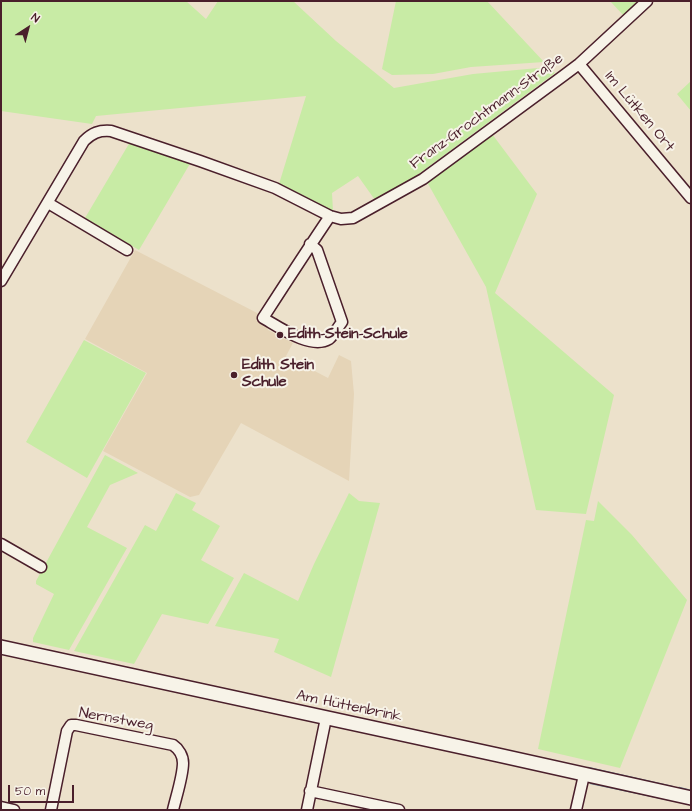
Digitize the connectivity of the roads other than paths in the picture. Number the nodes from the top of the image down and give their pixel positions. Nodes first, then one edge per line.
1 (647, 1) edge
2 (579, 64) junction
3 (691, 198) edge
4 (48, 203) junction
5 (330, 216) junction
6 (310, 244) junction
7 (127, 250) dead end
8 (1, 280) edge
9 (1, 544) edge
10 (41, 567) dead end
11 (1, 647) edge
12 (326, 718) junction
13 (584, 775) junction
14 (310, 791) junction
15 (691, 798) edge
16 (1, 807) edge
17 (14, 810) edge
18 (51, 810) edge
19 (173, 810) edge
20 (307, 810) edge
21 (399, 810) edge
22 (576, 810) edge

1 - 2 street, Franz-Grochtmann-Straße
2 - 3 street, Im Lütken Ort
2 - 5 street, Franz-Grochtmann-Straße
4 - 5 street, Franz-Grochtmann-Straße
4 - 7 street
4 - 8 street, Franz-Grochtmann-Straße
5 - 6 street
6 - 6 street
9 - 10 street
11 - 12 street, Am Hüttenbrink
12 - 13 street, Am Hüttenbrink
12 - 14 street
13 - 15 street, Am Hüttenbrink
13 - 22 street
14 - 20 street
14 - 21 street
16 - 17 street
18 - 19 street, Nernstweg

